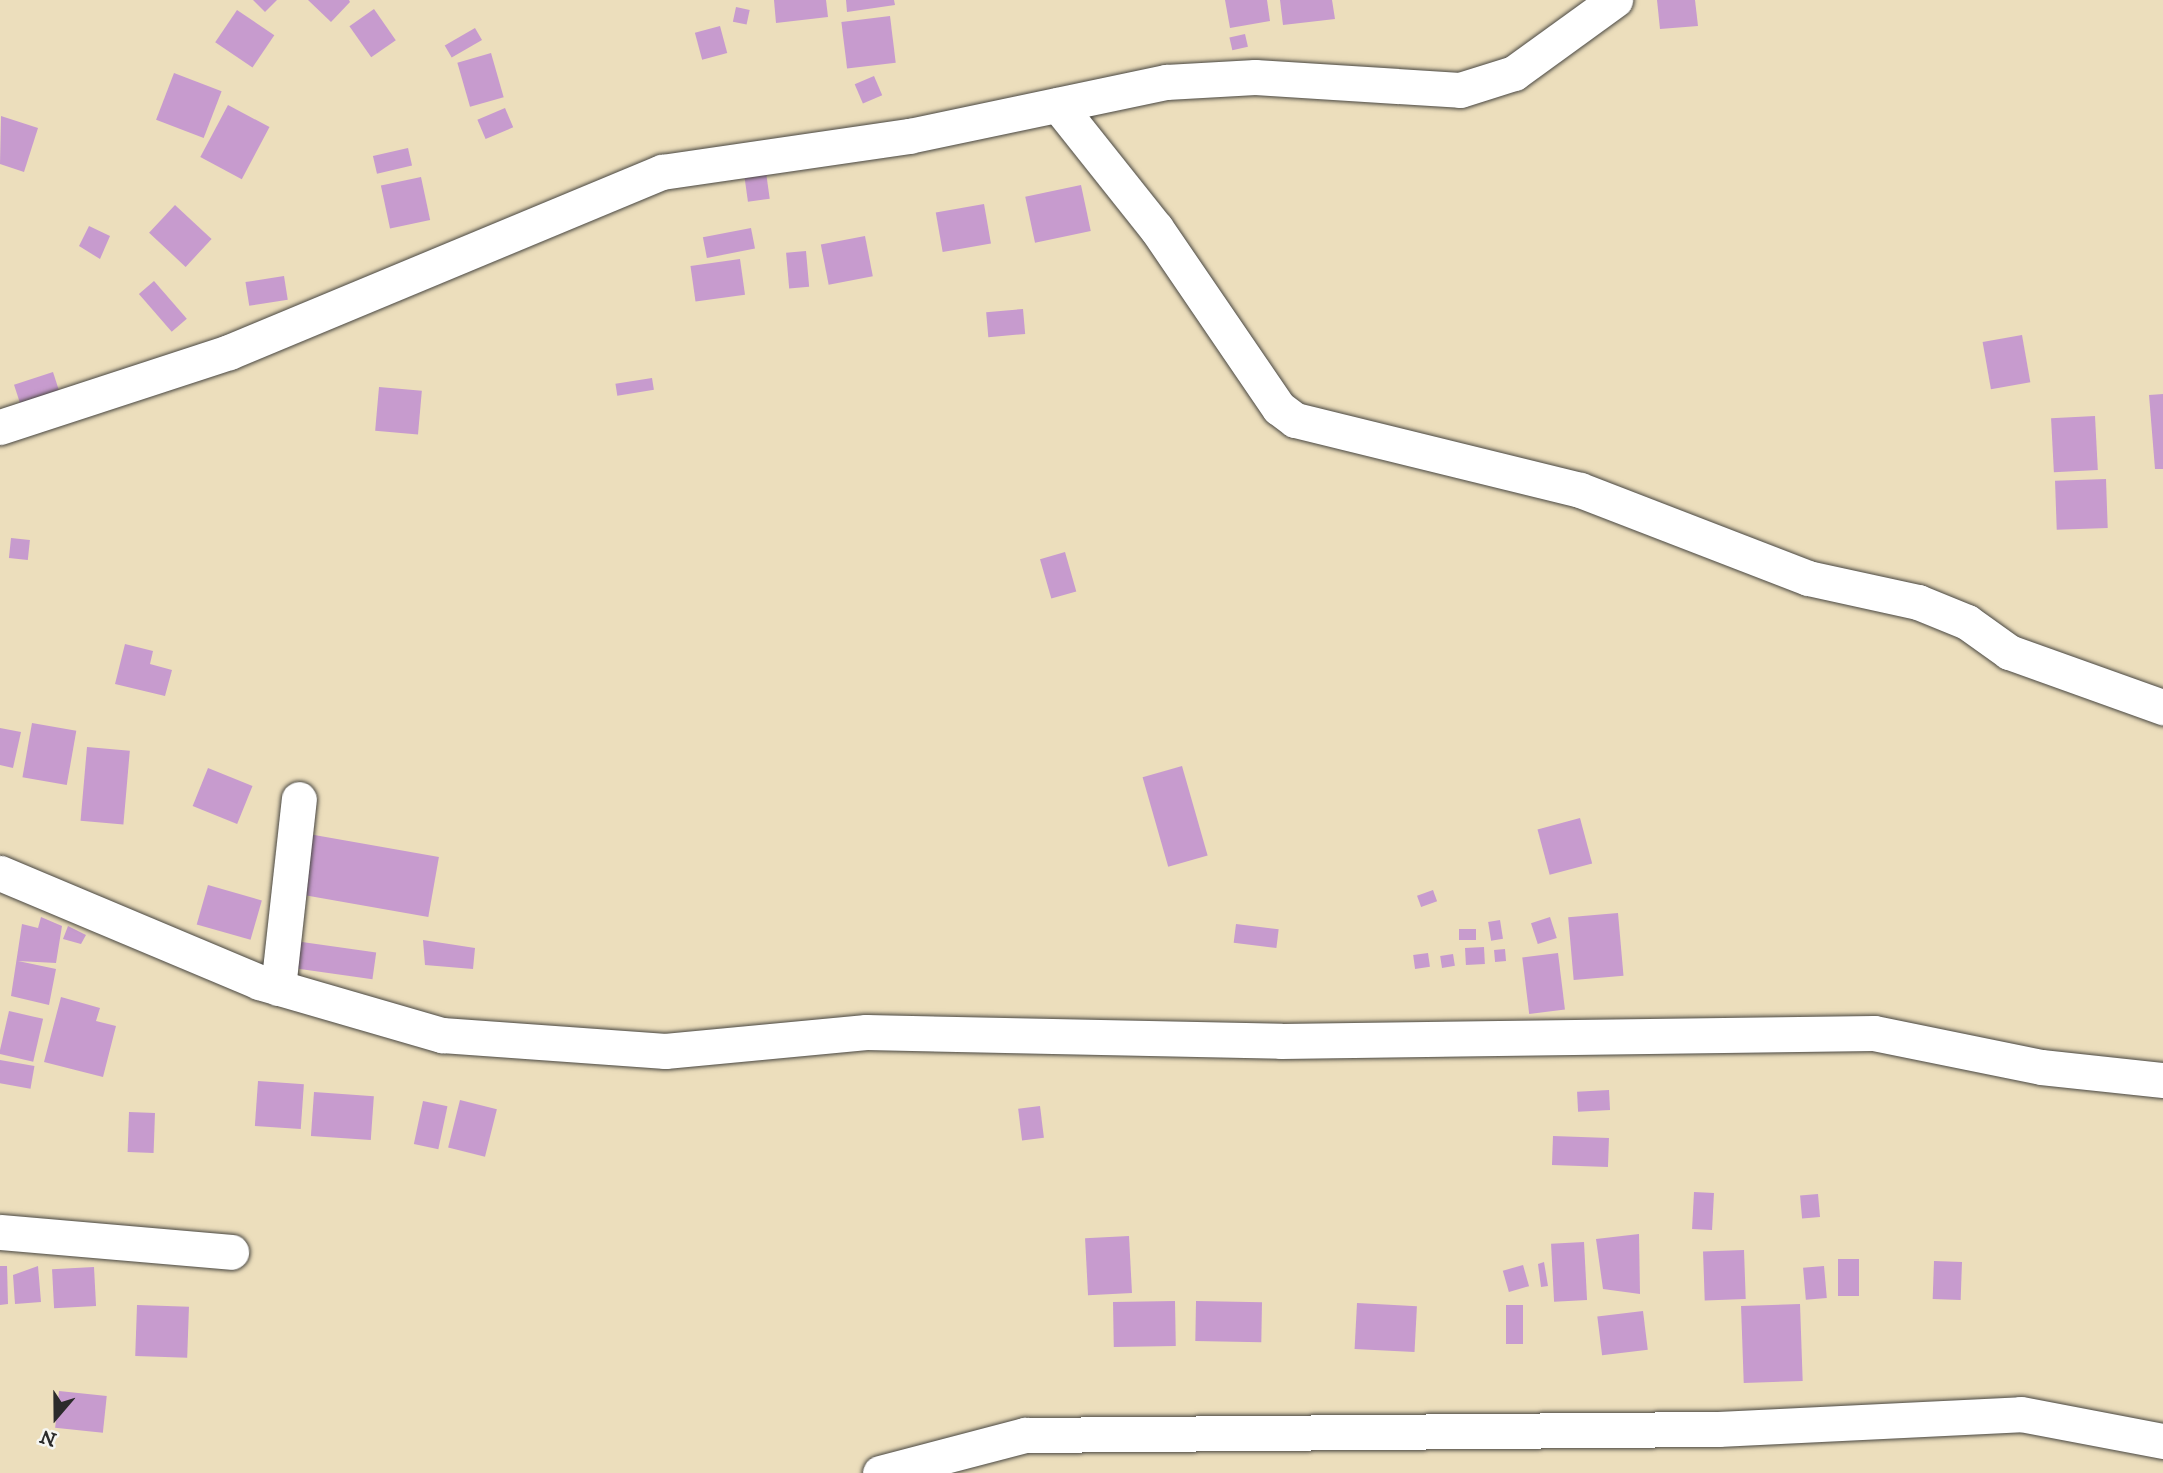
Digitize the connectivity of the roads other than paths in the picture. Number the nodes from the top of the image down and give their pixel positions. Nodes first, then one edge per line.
1 (1615, 0) edge
2 (1058, 105) junction
3 (0, 427) edge
4 (2163, 707) edge
5 (299, 799) dead end
6 (0, 873) edge
7 (278, 988) junction
8 (2163, 1080) edge
9 (0, 1232) edge
10 (231, 1252) dead end
11 (2163, 1441) edge
12 (949, 1464) edge
13 (880, 1473) edge

1 - 2 street
2 - 3 street
2 - 4 street
5 - 7 street
6 - 7 street
7 - 8 street
9 - 10 street
11 - 12 street
12 - 13 street

